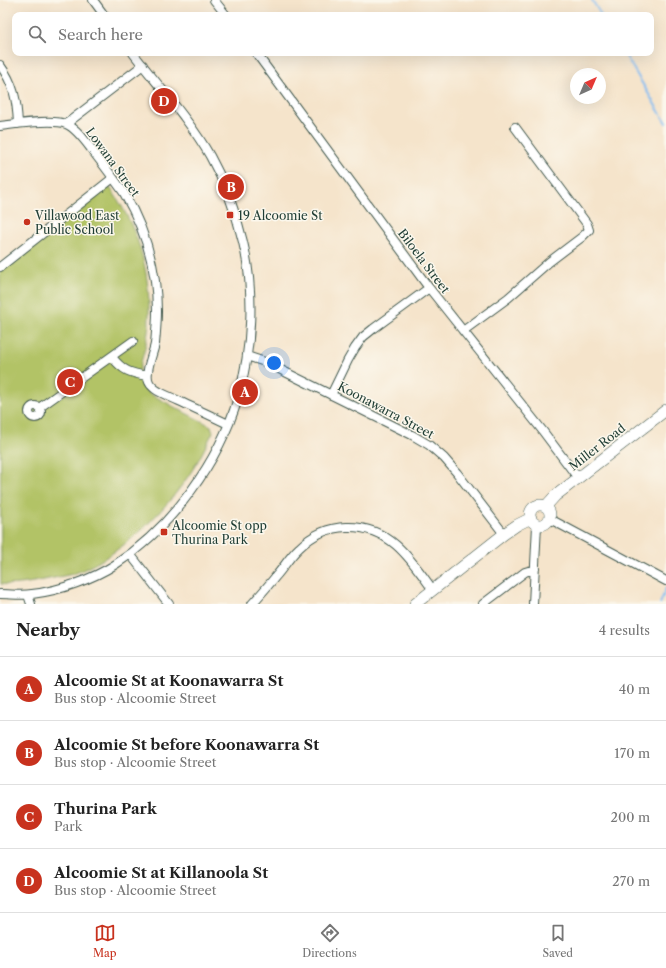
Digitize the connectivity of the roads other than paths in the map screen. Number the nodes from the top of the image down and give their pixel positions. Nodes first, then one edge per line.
1 (93, 0) edge
2 (214, 0) edge
3 (102, 12) edge
4 (224, 12) edge
5 (136, 56) edge
6 (258, 56) edge
7 (0, 65) edge
8 (143, 65) junction
9 (18, 124) junction
10 (66, 124) junction
11 (0, 126) edge
12 (515, 128) dead end
13 (113, 178) junction
14 (0, 267) edge
15 (429, 288) junction
16 (463, 331) junction
17 (133, 342) dead end
18 (247, 356) junction
19 (112, 357) junction
20 (147, 376) junction
21 (331, 395) junction
22 (40, 408) dead end
23 (666, 410) edge
24 (228, 424) junction
25 (578, 478) junction
26 (546, 506) junction
27 (550, 519) junction
28 (534, 521) junction
29 (504, 534) junction
30 (130, 554) junction
31 (535, 569) junction
32 (666, 581) edge
33 (433, 590) junction
34 (0, 594) edge
35 (28, 595) junction
36 (31, 604) edge
37 (169, 604) edge
38 (252, 604) edge
39 (415, 604) edge
40 (483, 604) edge
41 (533, 604) edge

1 - 3 street
2 - 4 street
5 - 8 street
6 - 15 street, Biloela Street
7 - 9 street
8 - 10 street
8 - 18 street
9 - 10 street
9 - 11 street
10 - 13 street, Lowana Street
12 - 16 street
13 - 14 street
13 - 20 street, Lowana Street
15 - 16 street, Biloela Street
15 - 21 street
16 - 25 street, Biloela Street
17 - 19 street
18 - 21 street, Koonawarra Street
18 - 24 street
19 - 20 street
19 - 22 street
20 - 24 street
21 - 29 street, Koonawarra Street
23 - 25 main road, Miller Road
24 - 30 street
25 - 26 main road, Miller Road
26 - 27 main road
26 - 28 main road
27 - 28 main road
27 - 32 street
28 - 29 main road
28 - 31 street
29 - 33 main road
30 - 35 street
30 - 37 street
31 - 40 street
31 - 41 street
33 - 38 street
33 - 39 main road
34 - 35 street
35 - 36 street

